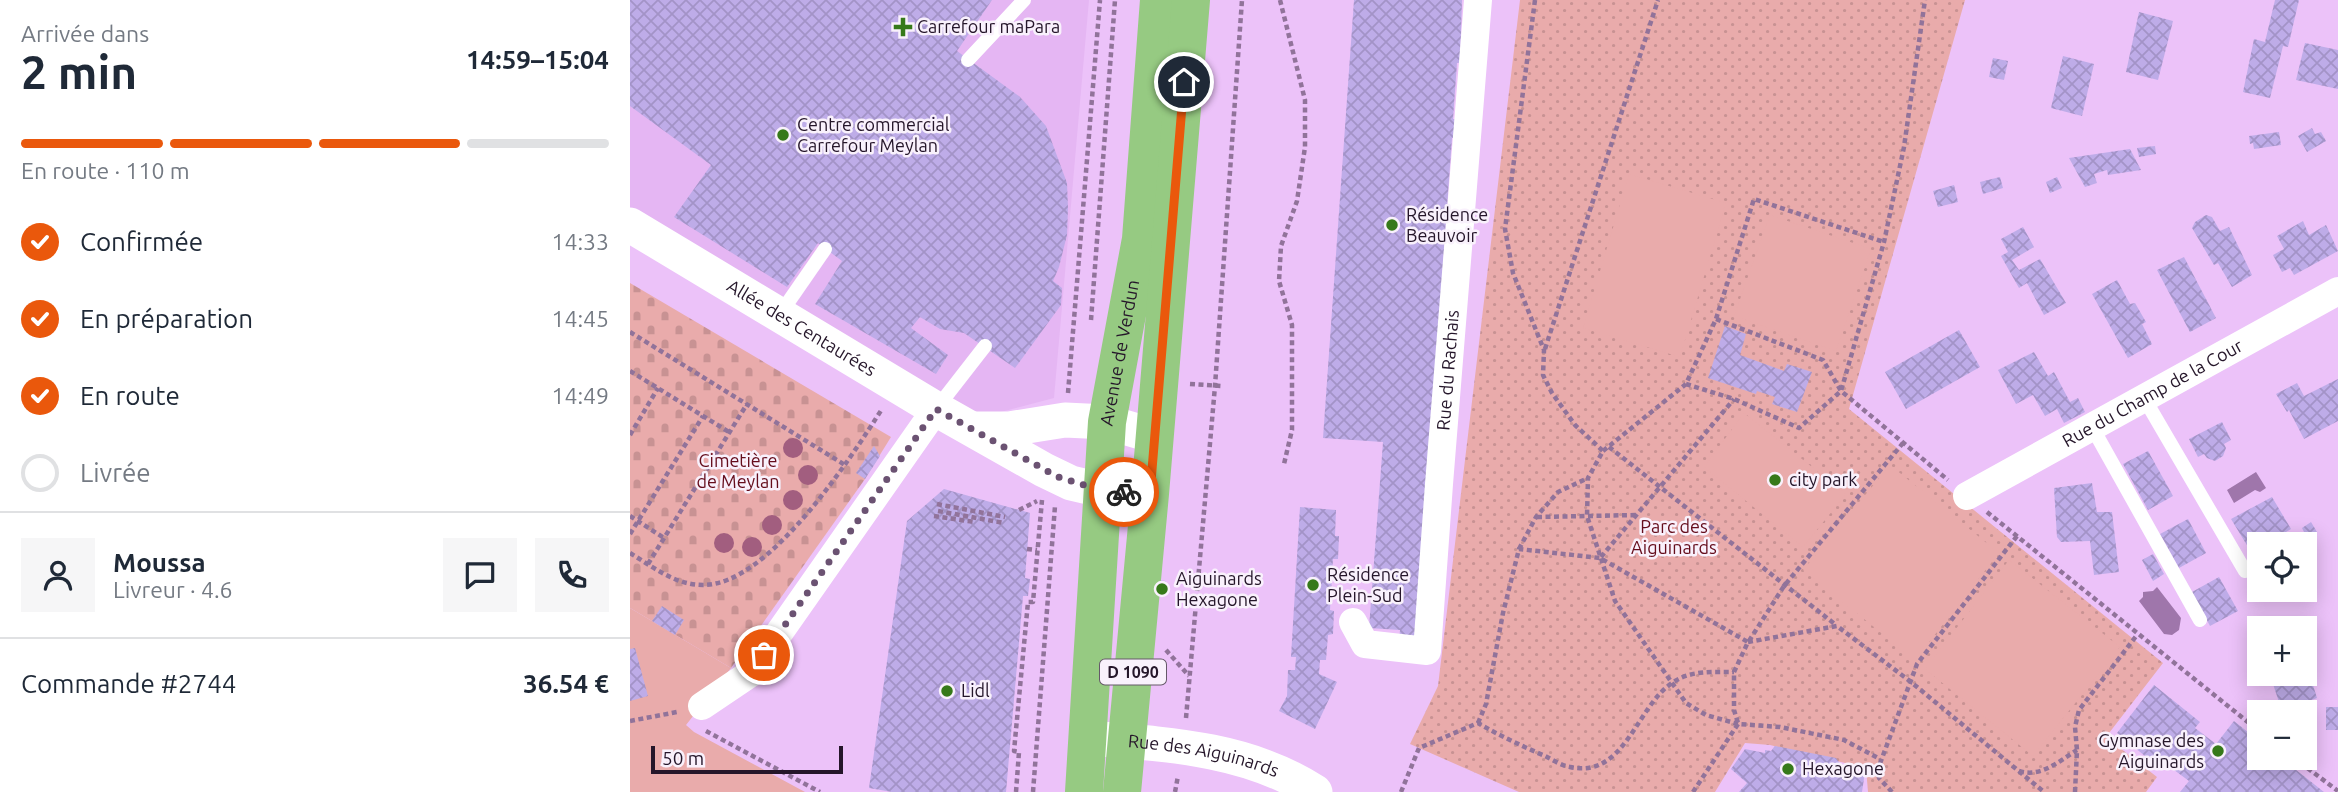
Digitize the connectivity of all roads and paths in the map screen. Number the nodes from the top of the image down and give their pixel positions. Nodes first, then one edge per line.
1 (1024, 0) edge
2 (1159, 0) edge
3 (1191, 0) edge
4 (1242, 0) edge
5 (1280, 0) edge
6 (1478, 0) edge
7 (1535, 0) edge
8 (1658, 0) edge
9 (1925, 0) edge
10 (968, 60) dead end
11 (630, 225) edge
12 (1884, 242) junction
13 (825, 249) dead end
14 (2338, 291) edge
15 (780, 314) junction
16 (1716, 319) junction
17 (630, 332) edge
18 (985, 346) dead end
19 (1544, 350) junction
20 (630, 371) edge
21 (1686, 384) junction
22 (898, 385) junction
23 (658, 388) junction
24 (1841, 391) junction
25 (2144, 398) junction
26 (1734, 399) junction
27 (747, 404) junction
28 (936, 409) junction
29 (703, 416) junction
30 (1107, 422) junction
31 (2092, 427) junction
32 (974, 429) junction
33 (729, 432) junction
34 (630, 435) edge
35 (1154, 436) junction
36 (1903, 443) dead end
37 (1609, 447) junction
38 (1603, 451) junction
39 (1284, 464) dead end
40 (845, 465) junction
41 (1588, 478) junction
42 (1661, 488) junction
43 (1101, 490) junction
44 (1150, 494) junction
45 (1967, 496) dead end
46 (936, 510) junction
47 (1019, 510) dead end
48 (1637, 515) junction
49 (630, 516) edge
50 (1587, 516) junction
51 (1005, 517) dead end
52 (1536, 517) junction
53 (638, 521) junction
54 (975, 522) dead end
55 (1004, 523) dead end
56 (630, 534) edge
57 (2017, 536) dead end
58 (664, 538) junction
59 (1519, 549) junction
60 (1027, 550) dead end
61 (1037, 550) junction
62 (630, 554) edge
63 (1600, 558) junction
64 (648, 564) junction
65 (2245, 571) dead end
66 (1784, 586) junction
67 (2200, 620) dead end
68 (1353, 622) dead end
69 (1837, 626) junction
70 (1748, 642) junction
71 (1162, 645) dead end
72 (1734, 672) junction
73 (1189, 677) junction
74 (1911, 682) junction
75 (1672, 683) junction
76 (699, 716) junction
77 (630, 722) edge
78 (2247, 722) edge
79 (1478, 723) junction
80 (1738, 724) junction
81 (1088, 738) junction
82 (1126, 741) junction
83 (1183, 749) junction
84 (2077, 750) junction
85 (1880, 759) junction
86 (2015, 769) junction
87 (2310, 770) edge
88 (2338, 791) edge
89 (820, 792) edge
90 (1016, 792) edge
91 (1084, 792) edge
92 (1122, 792) edge
93 (1175, 792) edge
94 (1315, 792) edge
95 (1401, 792) edge
96 (1693, 792) edge
97 (1892, 792) edge
98 (2044, 792) edge
99 (2075, 792) edge

1 - 10 lane
2 - 30 main road, Avenue de Verdun / D 1090
3 - 35 main road, Avenue de Verdun / D 1090
4 - 73 path
5 - 39 path
6 - 68 street, Rue du Rachais
7 - 19 path
8 - 19 path
9 - 12 path
11 - 15 street, Allée des Centaurées
12 - 16 path
12 - 24 path
13 - 15 lane
14 - 25 street, Rue du Champ de la Cour
15 - 22 street, Allée des Centaurées
16 - 21 path
16 - 24 path
17 - 27 path
18 - 28 lane
19 - 38 path
20 - 23 path
21 - 26 path
21 - 37 path
22 - 28 street, Allée des Centaurées
22 - 40 path
23 - 29 path
23 - 34 path
24 - 26 path
25 - 31 street, Rue du Champ de la Cour
25 - 65 lane
26 - 42 path
27 - 33 path
27 - 40 path
28 - 32 street, Allée des Centaurées
28 - 76 street
29 - 33 path
29 - 53 path
30 - 32 street, Allée des Centaurées
30 - 35 street, Allée des Centaurées
30 - 43 main road, Avenue de Verdun / D 1090
31 - 45 street, Rue du Champ de la Cour
31 - 67 lane
32 - 43 street, Allée des Centaurées
33 - 58 path
35 - 44 main road, Avenue de Verdun / D 1090
36 - 66 path
37 - 38 path
37 - 42 path
38 - 41 path
40 - 64 path
41 - 50 path
41 - 52 path
42 - 48 path
42 - 66 path
43 - 44 street, Allée des Centaurées
43 - 81 main road, Avenue de Verdun / D 1090
44 - 82 main road, Avenue de Verdun / D 1090
46 - 51 path
46 - 54 path
46 - 55 path
47 - 61 path
48 - 50 path
48 - 63 path
49 - 53 path
50 - 52 path
50 - 63 path
52 - 59 path
53 - 56 path
53 - 58 path
57 - 74 path
58 - 64 path
59 - 63 path
59 - 79 path
60 - 61 path
61 - 90 path
62 - 64 path
63 - 70 path
63 - 75 path
66 - 69 path
66 - 70 path
69 - 70 path
69 - 74 path
70 - 72 path
71 - 73 path
72 - 75 path
72 - 80 path
73 - 83 path
74 - 85 path
74 - 86 path
75 - 79 path
75 - 80 path
76 - 77 path
76 - 89 path
78 - 84 path
79 - 95 path
80 - 85 path
80 - 96 path
81 - 82 street, Rue des Aiguinards
81 - 91 main road, Avenue de Verdun / D 1090
82 - 83 street, Rue des Aiguinards
82 - 92 main road, Avenue de Verdun / D 1090
83 - 93 path
83 - 94 street, Rue des Aiguinards
84 - 86 path
84 - 99 path
85 - 97 path
86 - 98 path
87 - 88 path

